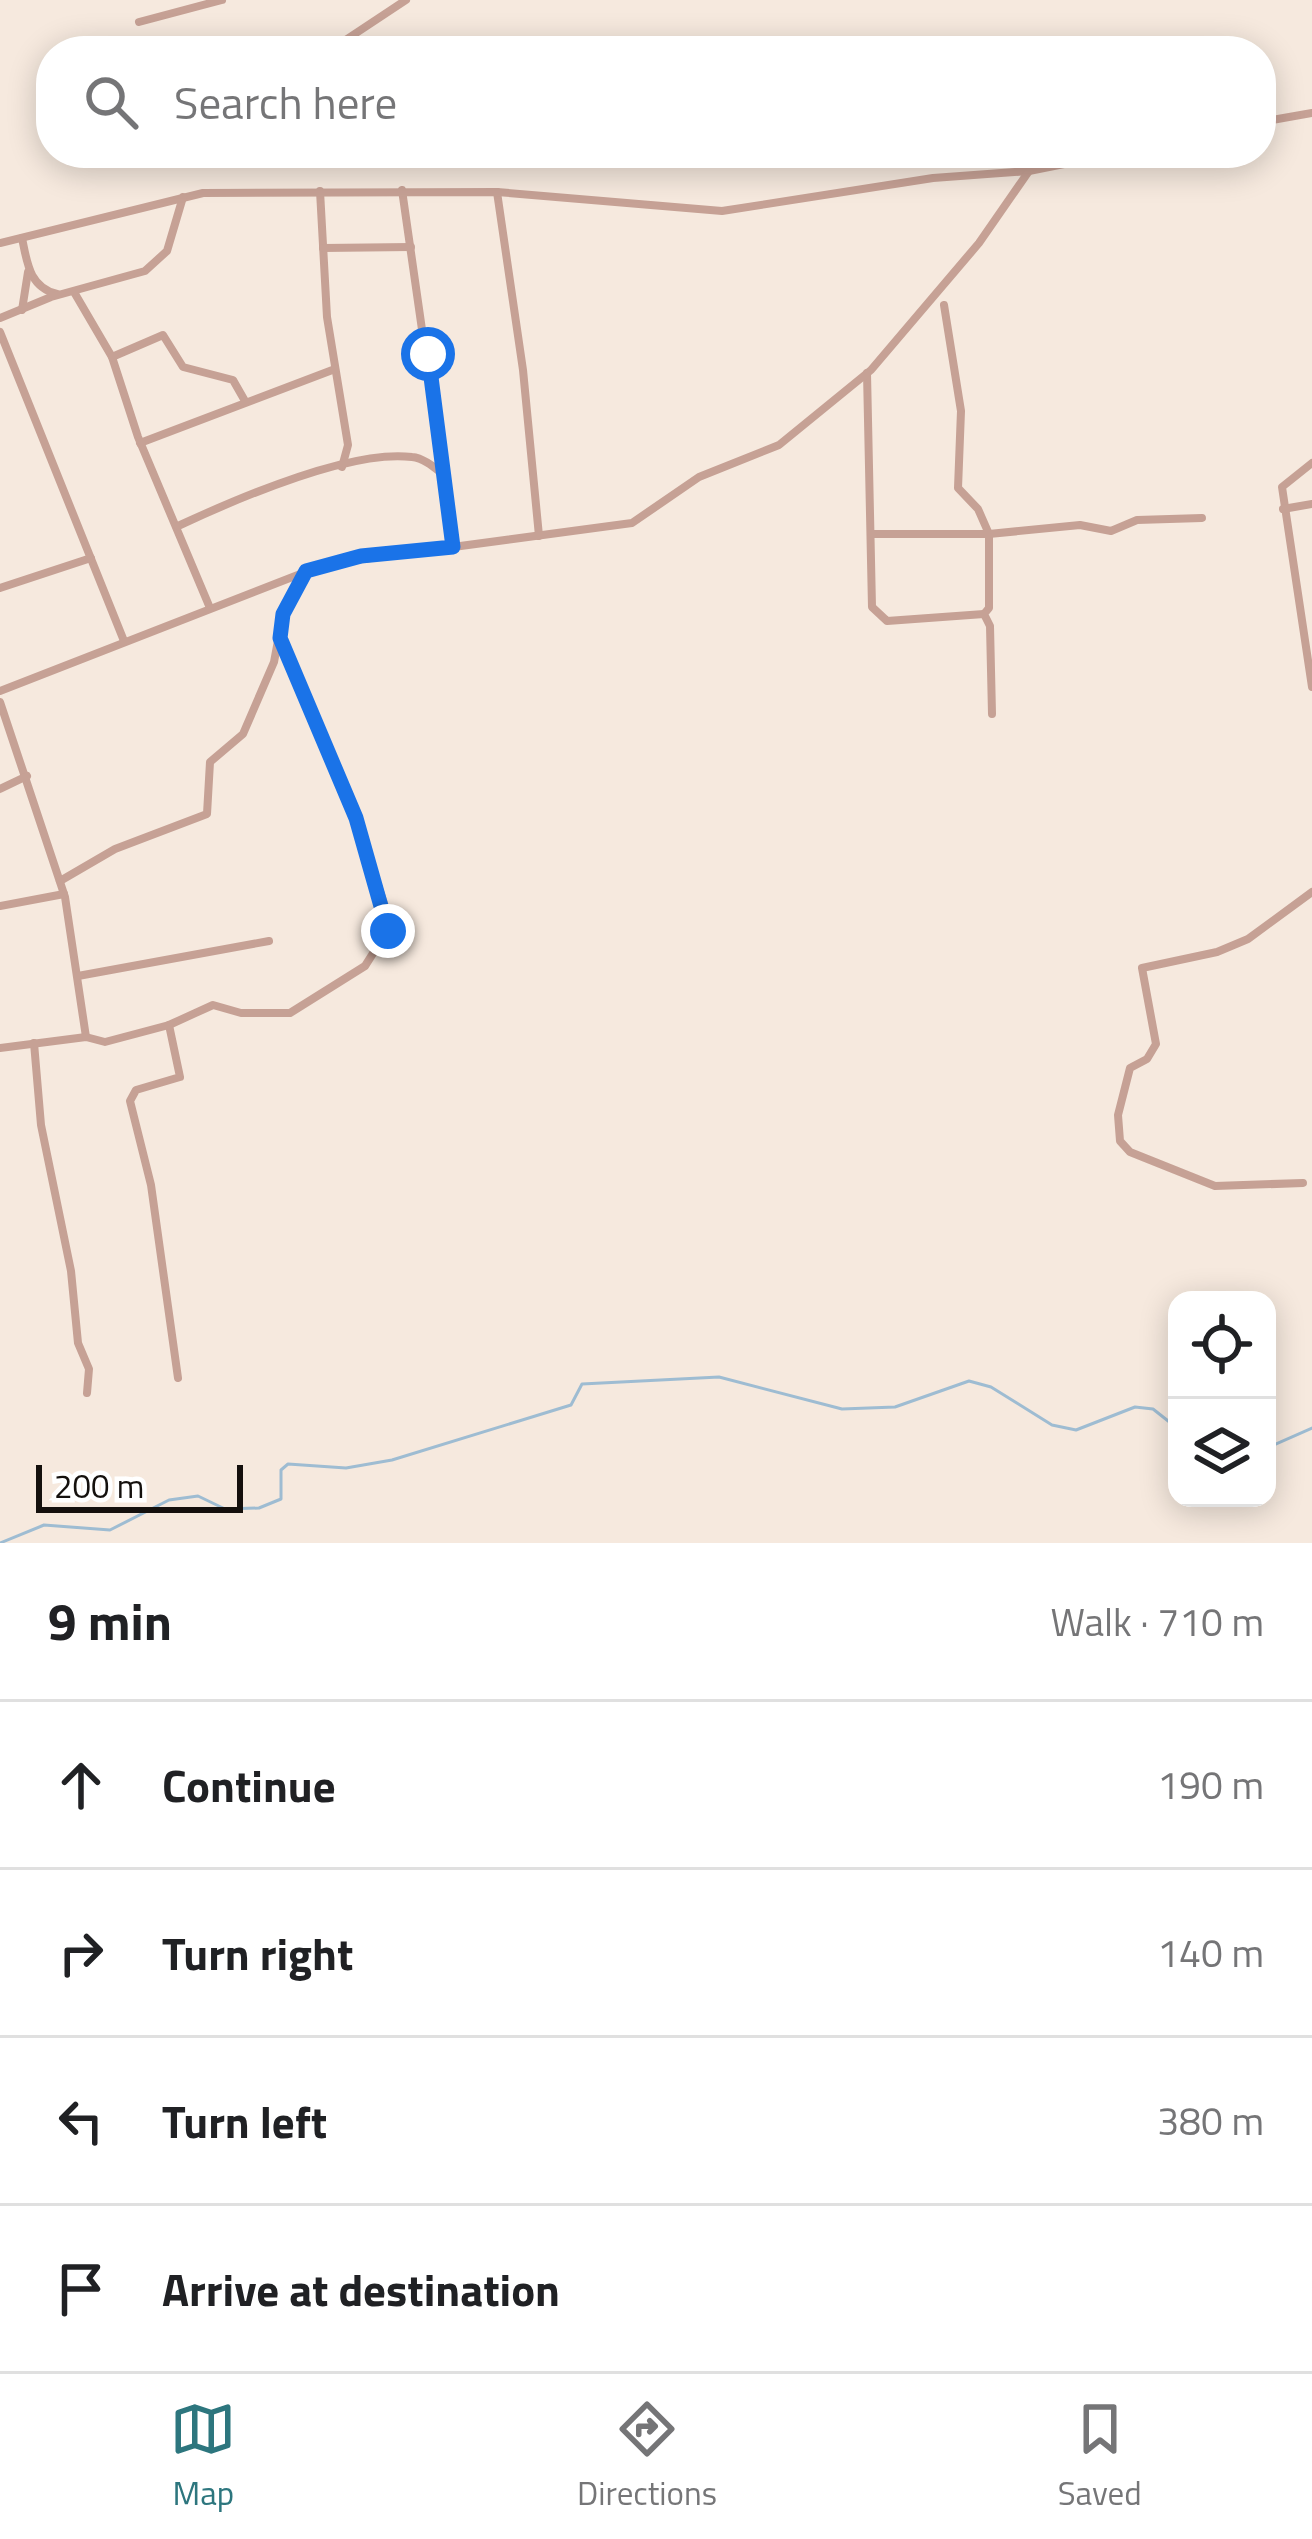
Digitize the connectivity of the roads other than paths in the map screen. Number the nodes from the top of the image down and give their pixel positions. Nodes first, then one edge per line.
1 (221, 0) edge
2 (406, 0) edge
3 (139, 22) dead end
4 (352, 36) edge
5 (1312, 112) edge
6 (1276, 119) edge
7 (1044, 168) edge
8 (1029, 171) junction
9 (402, 190) junction
10 (320, 191) junction
11 (496, 192) junction
12 (183, 197) junction
13 (22, 238) junction
14 (0, 244) edge
15 (411, 247) junction
16 (323, 248) junction
17 (28, 271) junction
18 (74, 292) junction
19 (58, 294) junction
20 (944, 305) dead end
21 (22, 310) junction
22 (0, 317) edge
23 (0, 332) edge
24 (112, 357) junction
25 (334, 369) junction
26 (867, 373) junction
27 (244, 401) junction
28 (140, 443) junction
29 (1312, 463) edge
30 (343, 467) junction
31 (445, 475) junction
32 (1312, 504) edge
33 (1283, 509) junction
34 (1202, 518) dead end
35 (178, 526) junction
36 (871, 535) junction
37 (989, 535) junction
38 (539, 537) junction
39 (453, 547) junction
40 (91, 558) junction
41 (306, 571) junction
42 (0, 588) edge
43 (210, 608) junction
44 (984, 614) junction
45 (1301, 615) junction
46 (1312, 622) edge
47 (280, 638) junction
48 (124, 641) junction
49 (1312, 688) edge
50 (0, 691) edge
51 (0, 702) edge
52 (992, 714) dead end
53 (27, 776) junction
54 (0, 789) edge
55 (60, 881) junction
56 (1312, 892) edge
57 (64, 894) junction
58 (0, 906) edge
59 (269, 941) dead end
60 (77, 976) junction
61 (169, 1025) junction
62 (86, 1037) junction
63 (34, 1043) junction
64 (0, 1048) edge
65 (1303, 1183) dead end
66 (178, 1378) dead end
67 (87, 1393) dead end

1 - 3 street
2 - 4 street
5 - 6 street
7 - 8 street
8 - 11 street
8 - 26 street
9 - 10 street
9 - 11 street
9 - 15 street
10 - 12 street
10 - 16 street
11 - 38 street
12 - 13 street
12 - 18 street
13 - 14 street
13 - 17 street
15 - 16 street
15 - 31 street
16 - 25 street
17 - 19 street
17 - 21 street
18 - 19 street
18 - 24 street
19 - 21 street
20 - 37 street
21 - 22 street
23 - 40 street
24 - 27 street
24 - 28 street
25 - 27 street
25 - 30 street
26 - 36 street
26 - 38 street
27 - 28 street
28 - 35 street
29 - 33 street
30 - 31 street
30 - 35 street
31 - 39 street
32 - 33 street
33 - 45 street
34 - 37 street
35 - 43 street
36 - 37 street
36 - 44 street
37 - 44 street
38 - 39 street
39 - 41 street
40 - 42 street
40 - 48 street
41 - 43 street
41 - 47 street
43 - 48 street
44 - 52 street
45 - 46 street
45 - 49 street
47 - 55 street
47 - 61 street
48 - 50 street
51 - 53 street
53 - 54 street
53 - 55 street
55 - 57 street
56 - 65 street
57 - 58 street
57 - 60 street
59 - 60 street
60 - 62 street
61 - 62 street
61 - 66 street
62 - 63 street
63 - 64 street
63 - 67 street

